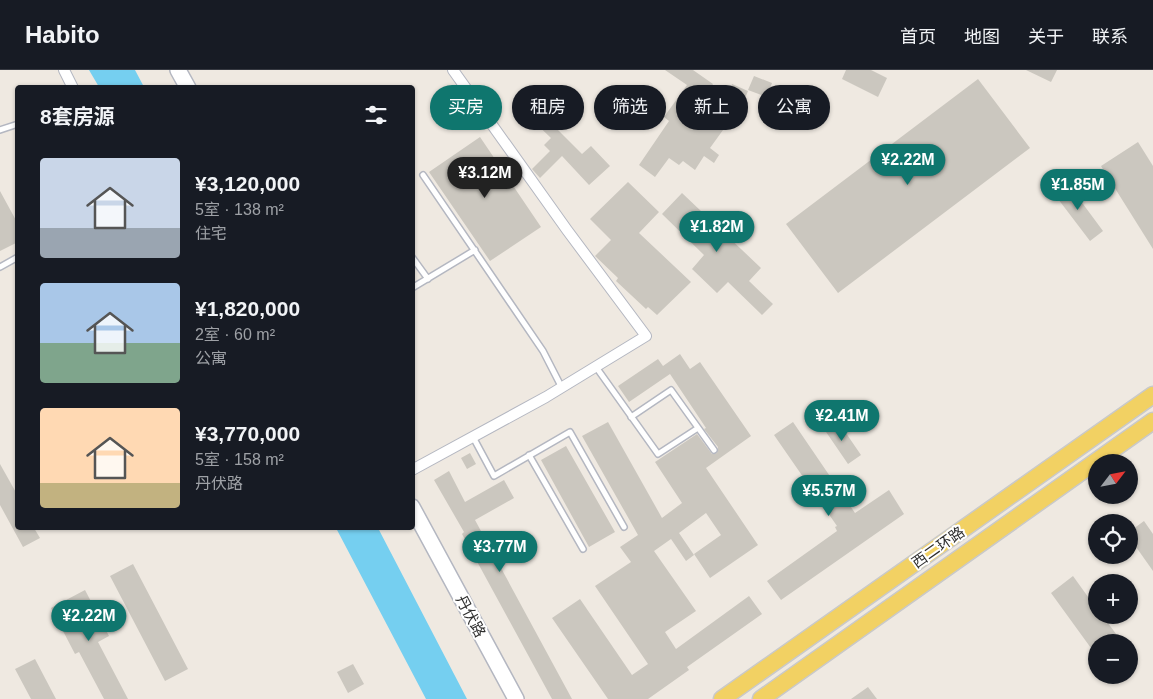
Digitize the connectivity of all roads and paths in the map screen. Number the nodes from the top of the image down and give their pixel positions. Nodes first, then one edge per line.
1 (64, 70) edge
2 (178, 70) edge
3 (453, 70) edge
4 (72, 85) edge
5 (186, 85) edge
6 (15, 125) edge
7 (0, 130) edge
8 (423, 175) dead end
9 (475, 250) junction
10 (15, 260) edge
11 (415, 261) edge
12 (0, 267) edge
13 (428, 279) junction
14 (415, 286) edge
15 (596, 367) junction
16 (562, 388) junction
17 (1153, 395) edge
18 (631, 417) junction
19 (1153, 421) edge
20 (698, 428) junction
21 (473, 437) junction
22 (714, 450) dead end
23 (529, 456) junction
24 (415, 468) edge
25 (415, 513) edge
26 (624, 527) dead end
27 (583, 549) dead end
28 (516, 699) edge
29 (722, 699) edge
30 (761, 699) edge

1 - 4 street
2 - 5 main road
3 - 15 street
6 - 7 lane
8 - 9 lane
9 - 13 lane
9 - 16 lane
10 - 12 lane
11 - 13 lane
13 - 14 lane
15 - 16 street
15 - 18 lane
16 - 21 street
17 - 29 main road, 西二环路
18 - 20 lane
18 - 20 lane
19 - 30 main road, 西二环路
20 - 22 lane
21 - 23 lane
21 - 24 street
23 - 26 lane
23 - 27 lane
25 - 28 main road, 丹伏路

